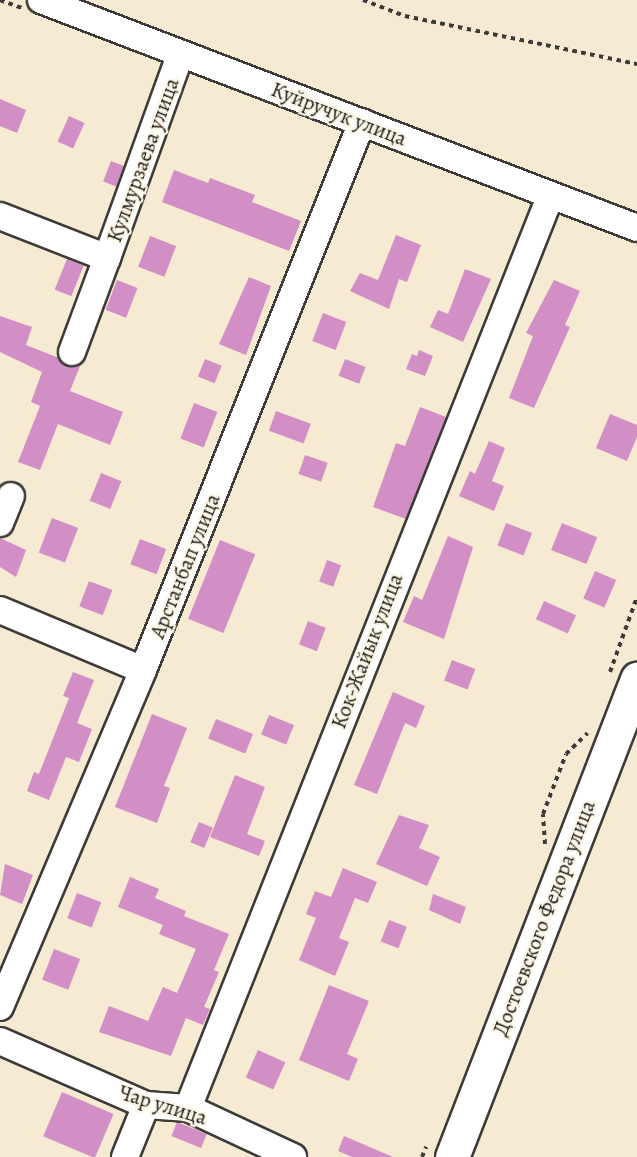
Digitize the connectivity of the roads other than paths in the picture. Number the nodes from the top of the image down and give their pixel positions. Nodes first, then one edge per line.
1 (41, 0) edge
2 (180, 55) junction
3 (362, 122) junction
4 (550, 196) junction
5 (0, 216) edge
6 (637, 228) edge
7 (107, 258) junction
8 (72, 351) dead end
9 (12, 496) dead end
10 (0, 523) edge
11 (0, 610) edge
12 (143, 670) junction
13 (622, 680) edge
14 (0, 1007) edge
15 (0, 1041) edge
16 (146, 1105) junction
17 (188, 1108) junction
18 (441, 1146) edge
19 (125, 1157) edge
20 (293, 1157) edge

1 - 2 street, Куйручук улица
2 - 3 street, Куйручук улица
2 - 7 street, Кулмурзаева улица
3 - 4 street, Куйручук улица
3 - 12 street, Арстанбап улица
4 - 6 street, Куйручук улица
4 - 17 street, Кок-Жайык улица
5 - 7 street, Кулмурзаева улица
7 - 8 street
9 - 10 street
11 - 12 street
12 - 14 street, Арстанбап улица
13 - 18 main road, Достоевского Федора улица
15 - 16 street, Чар улица
16 - 17 street, Чар улица
16 - 19 street
17 - 20 street, Чар улица

